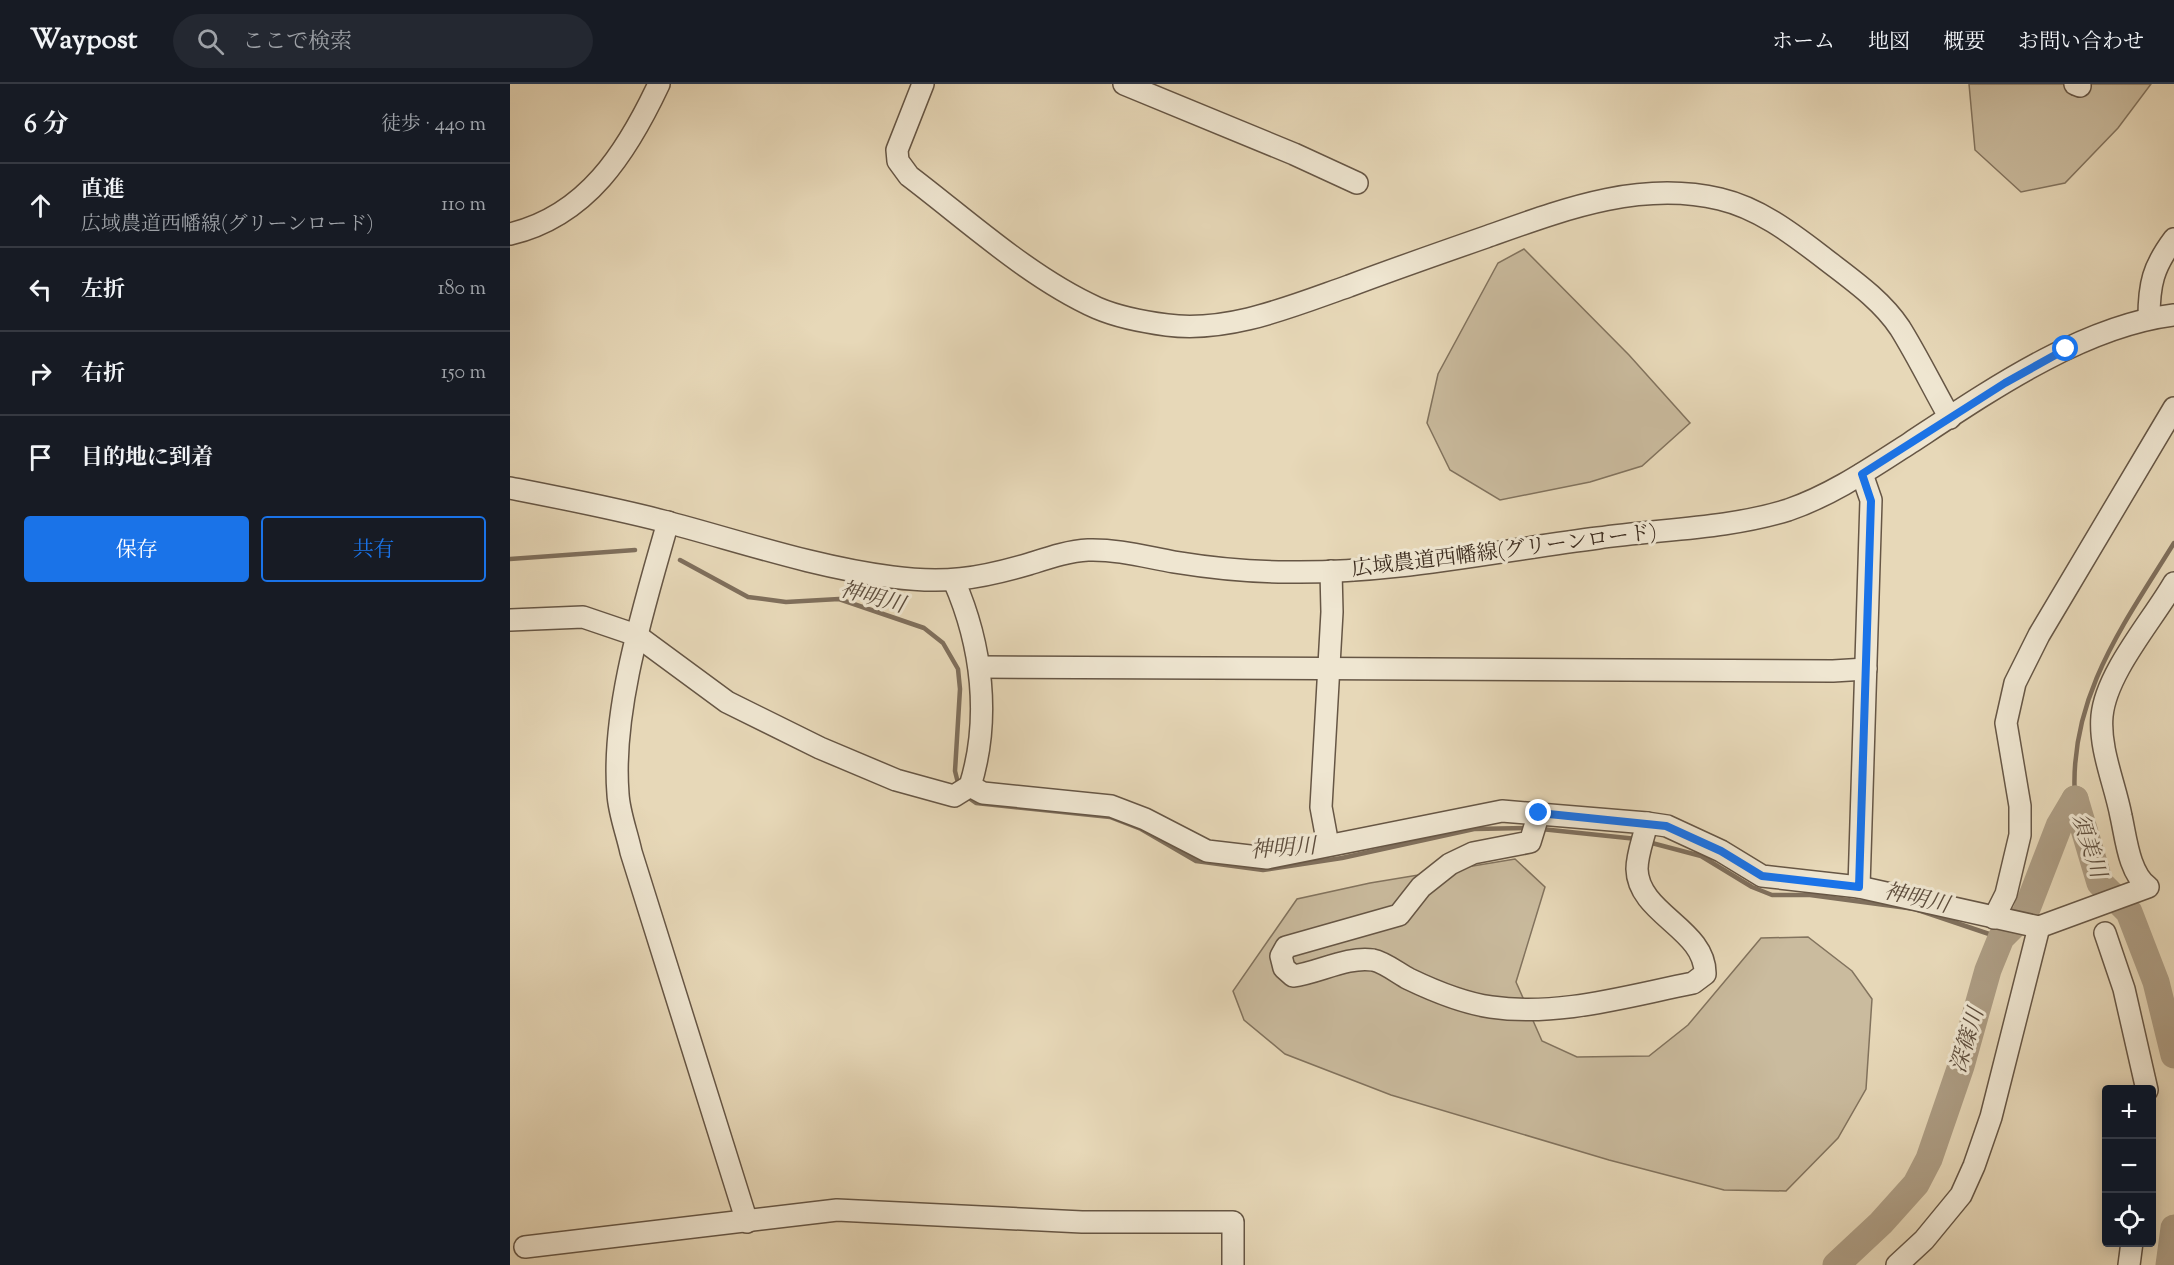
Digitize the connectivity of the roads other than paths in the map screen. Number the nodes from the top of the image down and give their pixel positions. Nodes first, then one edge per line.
1 (659, 84) edge
2 (923, 84) edge
3 (1124, 84) edge
4 (1357, 183) dead end
5 (510, 234) edge
6 (2174, 239) edge
7 (2174, 315) edge
8 (2149, 318) junction
9 (2174, 408) edge
10 (1950, 418) junction
11 (1862, 474) junction
12 (510, 488) edge
13 (668, 522) junction
14 (1331, 571) junction
15 (954, 581) junction
16 (2174, 583) edge
17 (510, 620) edge
18 (636, 635) junction
19 (979, 667) junction
20 (1329, 668) junction
21 (1866, 669) junction
22 (962, 791) junction
23 (1537, 822) junction
24 (1645, 833) junction
25 (1328, 845) junction
26 (1859, 887) junction
27 (1995, 918) junction
28 (2039, 927) junction
29 (2105, 933) dead end
30 (2146, 1085) edge
31 (747, 1222) junction
32 (525, 1247) dead end
33 (2131, 1247) edge
34 (1233, 1265) edge
35 (1897, 1265) edge
36 (2129, 1265) edge

1 - 5 street
2 - 10 street
3 - 4 street
6 - 8 street
7 - 8 street, 広域農道西幡線(グリーンロード)
8 - 10 street, 広域農道西幡線(グリーンロード)
9 - 27 street
10 - 11 street, 広域農道西幡線(グリーンロード)
11 - 14 street, 広域農道西幡線(グリーンロード)
11 - 21 street
12 - 13 street, 広域農道西幡線(グリーンロード)
13 - 15 street, 広域農道西幡線(グリーンロード)
13 - 18 street
14 - 15 street, 広域農道西幡線(グリーンロード)
14 - 20 street
15 - 19 street
16 - 28 street
17 - 18 street
18 - 22 street
18 - 31 street
19 - 20 street
19 - 22 street
20 - 21 street
20 - 25 street
21 - 26 street
22 - 25 street
23 - 24 street
23 - 24 street
23 - 25 street
24 - 26 street
26 - 27 street
27 - 28 street
28 - 35 street
29 - 30 street
31 - 32 street
31 - 34 street
33 - 36 street

